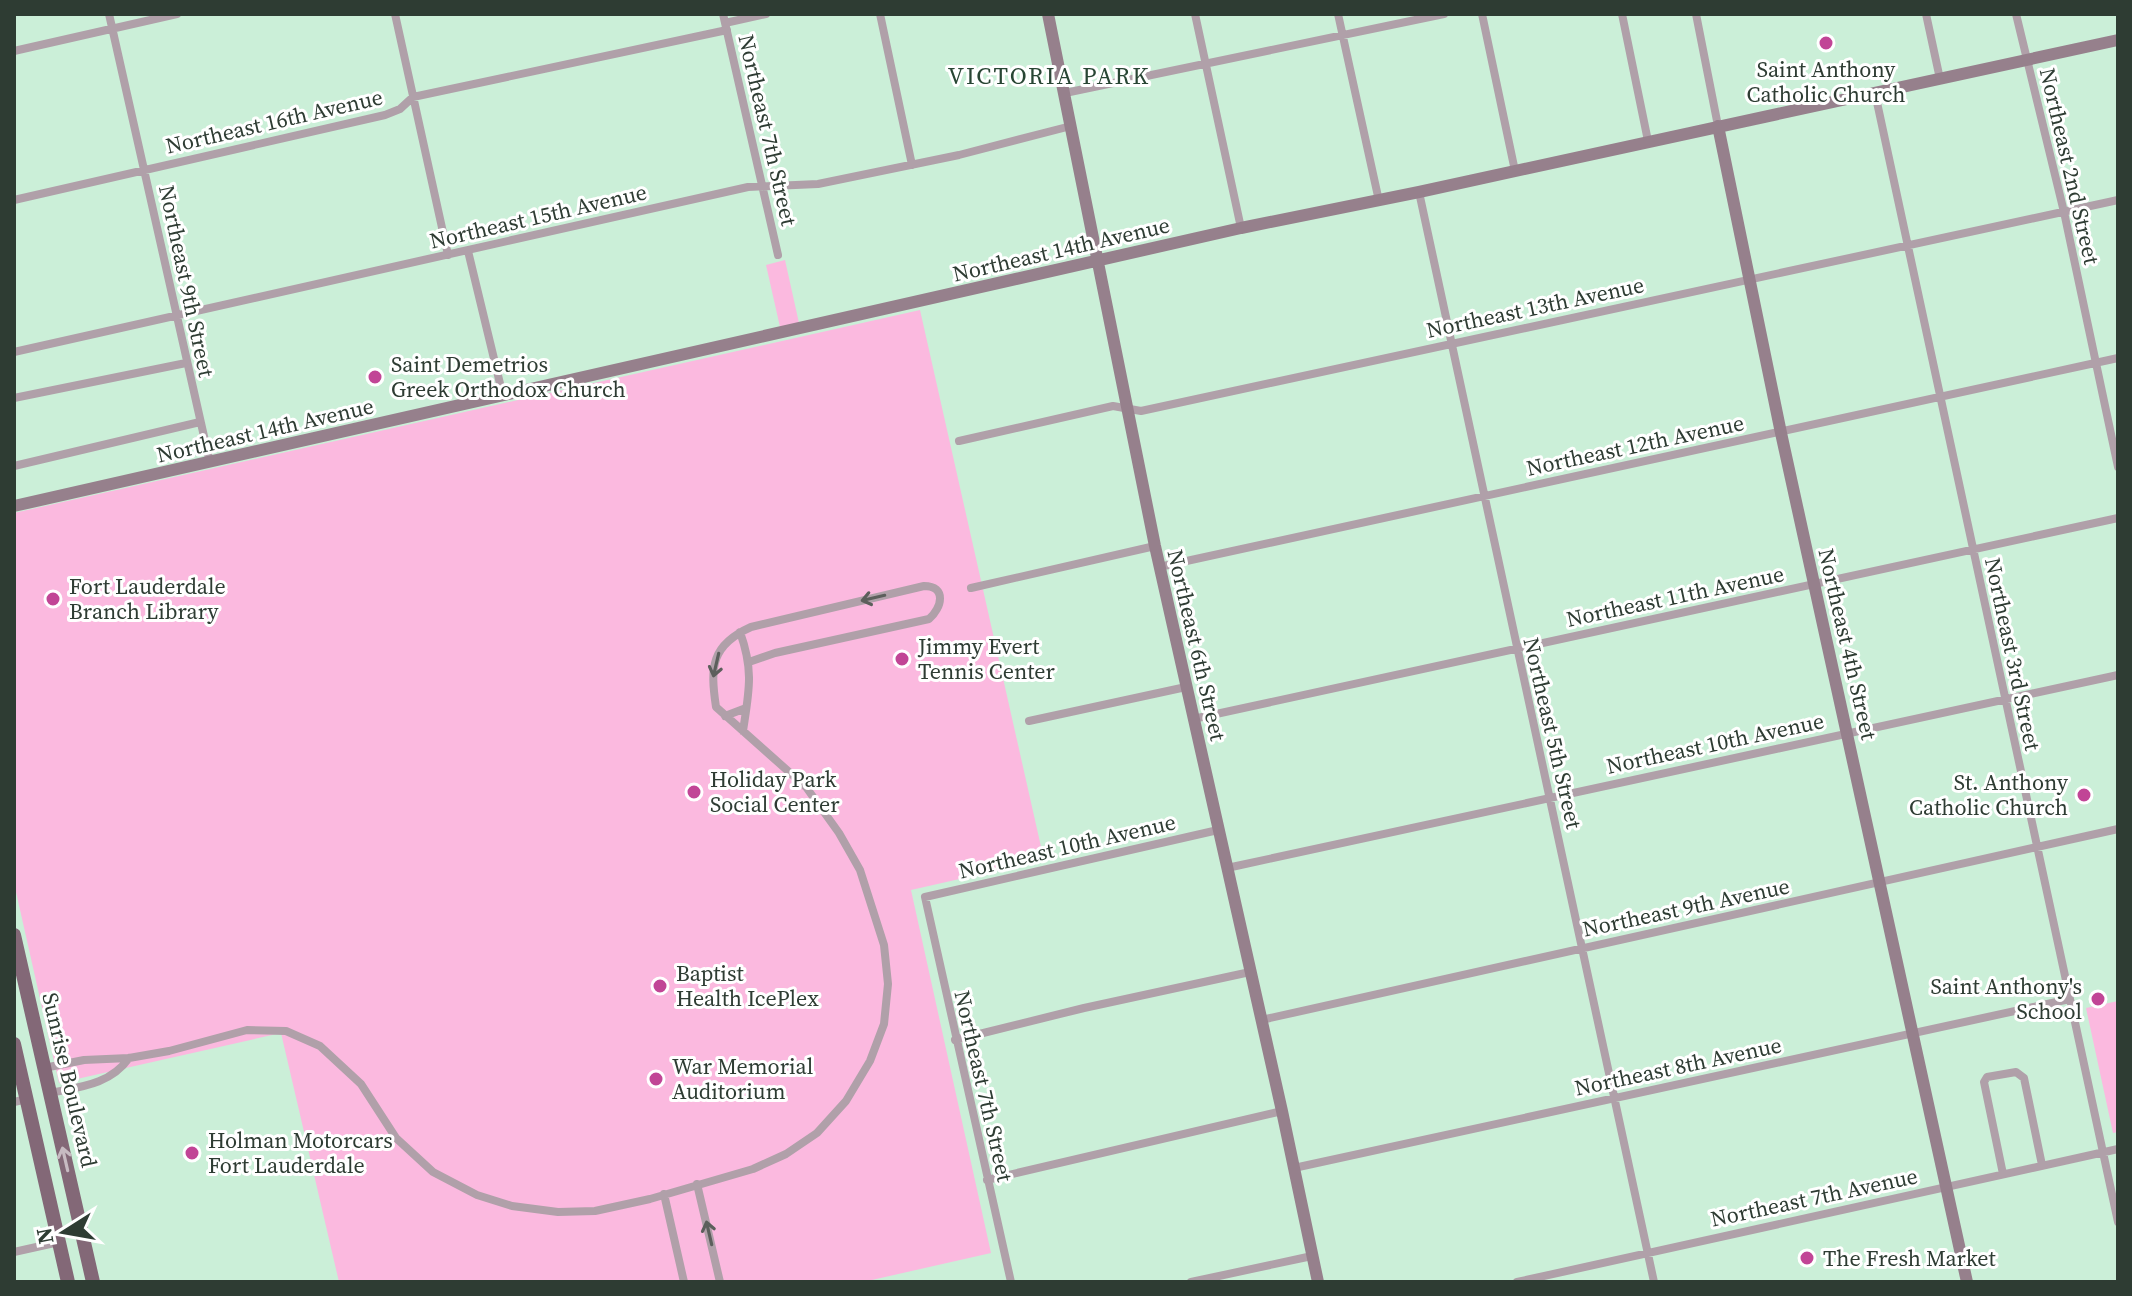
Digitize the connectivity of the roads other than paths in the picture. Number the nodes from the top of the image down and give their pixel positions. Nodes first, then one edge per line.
1 (109, 14) edge
2 (177, 14) edge
3 (395, 14) edge
4 (766, 14) edge
5 (880, 14) edge
6 (1048, 14) edge
7 (1195, 14) edge
8 (1338, 14) edge
9 (1444, 14) edge
10 (1482, 14) edge
11 (1622, 14) edge
12 (1696, 14) edge
13 (1926, 14) edge
14 (2016, 14) edge
15 (725, 22) edge
16 (113, 29) junction
17 (1343, 35) junction
18 (2118, 40) edge
19 (14, 51) edge
20 (2026, 60) junction
21 (1206, 63) junction
22 (1940, 79) junction
23 (1065, 93) junction
24 (1875, 93) junction
25 (413, 97) junction
26 (1071, 126) junction
27 (1718, 126) junction
28 (1648, 141) junction
29 (912, 165) junction
30 (145, 171) junction
31 (1515, 171) junction
32 (762, 188) junction
33 (1419, 192) junction
34 (14, 200) edge
35 (2118, 200) edge
36 (1379, 201) junction
37 (2064, 212) junction
38 (1241, 228) junction
39 (1907, 246) junction
40 (468, 251) junction
41 (448, 255) junction
42 (778, 255) dead end
43 (1096, 262) junction
44 (1748, 279) junction
45 (175, 316) junction
46 (1451, 344) junction
47 (14, 352) edge
48 (2118, 358) edge
49 (186, 363) junction
50 (2096, 363) junction
51 (503, 396) junction
52 (14, 398) edge
53 (1939, 399) junction
54 (1127, 409) junction
55 (200, 422) junction
56 (1781, 433) junction
57 (959, 441) dead end
58 (210, 463) junction
59 (14, 466) edge
60 (2118, 467) edge
61 (1484, 495) junction
62 (14, 506) edge
63 (2118, 518) edge
64 (1155, 546) junction
65 (1971, 549) junction
66 (1159, 567) junction
67 (1814, 584) junction
68 (971, 588) dead end
69 (740, 632) junction
70 (1516, 649) junction
71 (749, 662) junction
72 (2118, 675) edge
73 (1186, 687) junction
74 (2005, 700) junction
75 (746, 708) junction
76 (725, 716) junction
77 (1193, 719) junction
78 (1029, 721) dead end
79 (743, 731) junction
80 (1847, 733) junction
81 (1549, 797) junction
82 (2118, 829) edge
83 (1218, 830) junction
84 (2036, 847) junction
85 (1227, 868) junction
86 (1880, 882) junction
87 (925, 897) joint
88 (14, 935) edge
89 (1582, 948) junction
90 (1250, 972) junction
91 (2070, 999) junction
92 (1261, 1020) junction
93 (1913, 1033) junction
94 (955, 1040) junction
95 (14, 1044) edge
96 (129, 1058) junction
97 (18, 1063) junction
98 (44, 1068) junction
99 (50, 1093) junction
100 (1615, 1098) junction
101 (20, 1100) edge
102 (1282, 1111) junction
103 (2118, 1149) edge
104 (2102, 1152) junction
105 (2042, 1165) junction
106 (1294, 1168) junction
107 (2003, 1174) junction
108 (987, 1180) junction
109 (697, 1184) junction
110 (1946, 1186) junction
111 (664, 1194) junction
112 (52, 1209) junction
113 (2118, 1222) edge
114 (82, 1235) junction
115 (59, 1242) junction
116 (14, 1252) edge
117 (1647, 1252) junction
118 (1312, 1256) junction
119 (68, 1282) edge
120 (93, 1282) edge
121 (684, 1282) edge
122 (720, 1282) edge
123 (1011, 1282) edge
124 (1191, 1282) edge
125 (1318, 1282) edge
126 (1517, 1282) edge
127 (1654, 1282) edge
128 (1967, 1282) edge

1 - 16 street, Northeast 9th Street
2 - 16 street
3 - 25 street
4 - 15 street, Northeast 16th Avenue
5 - 29 street
6 - 23 street, Northeast 6th Street
7 - 21 street
8 - 17 street
9 - 17 street
10 - 31 street
11 - 28 street
12 - 27 street, Northeast 4th Street
13 - 22 street
14 - 20 street, Northeast 2nd Street
15 - 25 street, Northeast 16th Avenue
15 - 32 street, Northeast 7th Street
16 - 19 street
16 - 30 street, Northeast 9th Street
17 - 21 street
17 - 36 street
18 - 20 street, Northeast 14th Avenue
20 - 22 street, Northeast 14th Avenue
20 - 37 street, Northeast 2nd Street
21 - 23 street
21 - 38 street
22 - 24 street, Northeast 14th Avenue
23 - 26 street, Northeast 6th Street
24 - 27 street, Northeast 14th Avenue
24 - 39 street, Northeast 3rd Street
25 - 30 street, Northeast 16th Avenue
25 - 41 street
26 - 29 street, Northeast 15th Avenue
26 - 43 street, Northeast 6th Street
27 - 28 street, Northeast 14th Avenue
27 - 44 street, Northeast 4th Street
28 - 31 street, Northeast 14th Avenue
29 - 32 street, Northeast 15th Avenue
30 - 34 street, Northeast 16th Avenue
30 - 45 street, Northeast 9th Street
31 - 33 street, Northeast 14th Avenue
32 - 40 street, Northeast 15th Avenue
32 - 42 street, Northeast 7th Street
33 - 36 street, Northeast 14th Avenue
33 - 46 street, Northeast 5th Street
35 - 37 street, Northeast 13th Avenue
36 - 38 street, Northeast 14th Avenue
37 - 39 street, Northeast 13th Avenue
37 - 50 street, Northeast 2nd Street
38 - 43 street, Northeast 14th Avenue
39 - 44 street, Northeast 13th Avenue
39 - 53 street, Northeast 3rd Street
40 - 41 street, Northeast 15th Avenue
40 - 51 street
41 - 45 street, Northeast 15th Avenue
43 - 51 street, Northeast 14th Avenue
43 - 54 street, Northeast 6th Street
44 - 46 street, Northeast 13th Avenue
44 - 56 street, Northeast 4th Street
45 - 47 street, Northeast 15th Avenue
45 - 49 street, Northeast 9th Street
46 - 54 street, Northeast 13th Avenue
46 - 61 street, Northeast 5th Street
48 - 50 street, Northeast 12th Avenue
49 - 52 street
49 - 55 street, Northeast 9th Street
50 - 53 street, Northeast 12th Avenue
50 - 60 street, Northeast 2nd Street
51 - 58 street, Northeast 14th Avenue
53 - 56 street, Northeast 12th Avenue
53 - 65 street, Northeast 3rd Street
54 - 57 street, Northeast 13th Avenue
54 - 64 street, Northeast 6th Street
55 - 58 street, Northeast 9th Street
55 - 59 street
56 - 61 street, Northeast 12th Avenue
56 - 67 street, Northeast 4th Street
58 - 62 street, Northeast 14th Avenue
61 - 66 street, Northeast 12th Avenue
61 - 70 street, Northeast 5th Street
63 - 65 street, Northeast 11th Avenue
64 - 66 street, Northeast 6th Street
64 - 68 street
65 - 67 street, Northeast 11th Avenue
65 - 74 street, Northeast 3rd Street
66 - 73 street, Northeast 6th Street
67 - 70 street, Northeast 11th Avenue
67 - 80 street, Northeast 4th Street
69 - 71 street
71 -> 69 street
69 -> 76 street
70 - 77 street, Northeast 11th Avenue
70 - 81 street, Northeast 5th Street
71 - 75 street
72 - 74 street, Northeast 10th Avenue
73 - 77 street, Northeast 6th Street
73 - 78 street
74 - 80 street, Northeast 10th Avenue
74 - 84 street, Northeast 3rd Street
75 - 76 street
75 - 79 street
76 - 79 street
77 - 83 street, Northeast 6th Street
79 - 109 street
80 - 81 street, Northeast 10th Avenue
80 - 86 street, Northeast 4th Street
81 - 85 street, Northeast 10th Avenue
81 - 89 street, Northeast 5th Street
82 - 84 street, Northeast 9th Avenue
83 - 85 street, Northeast 6th Street
83 - 87 street, Northeast 10th Avenue
84 - 86 street, Northeast 9th Avenue
84 - 91 street, Northeast 3rd Street
85 - 90 street, Northeast 6th Street
86 - 89 street, Northeast 9th Avenue
86 - 93 street, Northeast 4th Street
87 - 94 street, Northeast 7th Street
88 - 98 main road, Sunrise Boulevard
89 - 92 street, Northeast 9th Avenue
89 - 100 street, Northeast 5th Street
90 - 92 street, Northeast 6th Street
90 - 94 street
91 - 93 street, Northeast 8th Avenue
91 - 104 street, Northeast 3rd Street
92 - 102 street, Northeast 6th Street
93 - 100 street, Northeast 8th Avenue
93 - 110 street, Northeast 4th Street
94 - 108 street, Northeast 7th Street
95 - 97 main road
96 - 98 street
96 - 99 street
96 - 111 street
97 - 99 main road
97 - 101 main road
98 - 99 main road, Sunrise Boulevard
114 -> 99 main road, Sunrise Boulevard
100 - 106 street, Northeast 8th Avenue
100 - 117 street, Northeast 5th Street
101 - 112 main road
102 - 106 street, Northeast 6th Street
102 - 108 street
103 - 104 street, Northeast 7th Avenue
104 - 105 street, Northeast 7th Avenue
104 - 113 street, Northeast 3rd Street
105 - 107 street, Northeast 7th Avenue
105 - 107 street
106 - 118 street, Northeast 6th Street
107 - 110 street, Northeast 7th Avenue
108 - 123 street, Northeast 7th Street
109 - 111 street
122 -> 109 street
110 - 117 street, Northeast 7th Avenue
110 - 128 street, Northeast 4th Street
111 - 121 street
112 - 114 main road
112 - 115 main road
114 - 120 main road, Sunrise Boulevard
115 - 116 street
115 - 119 main road
117 - 126 street, Northeast 7th Avenue
117 - 127 street, Northeast 5th Street
118 - 124 street
118 - 125 street, Northeast 6th Street

